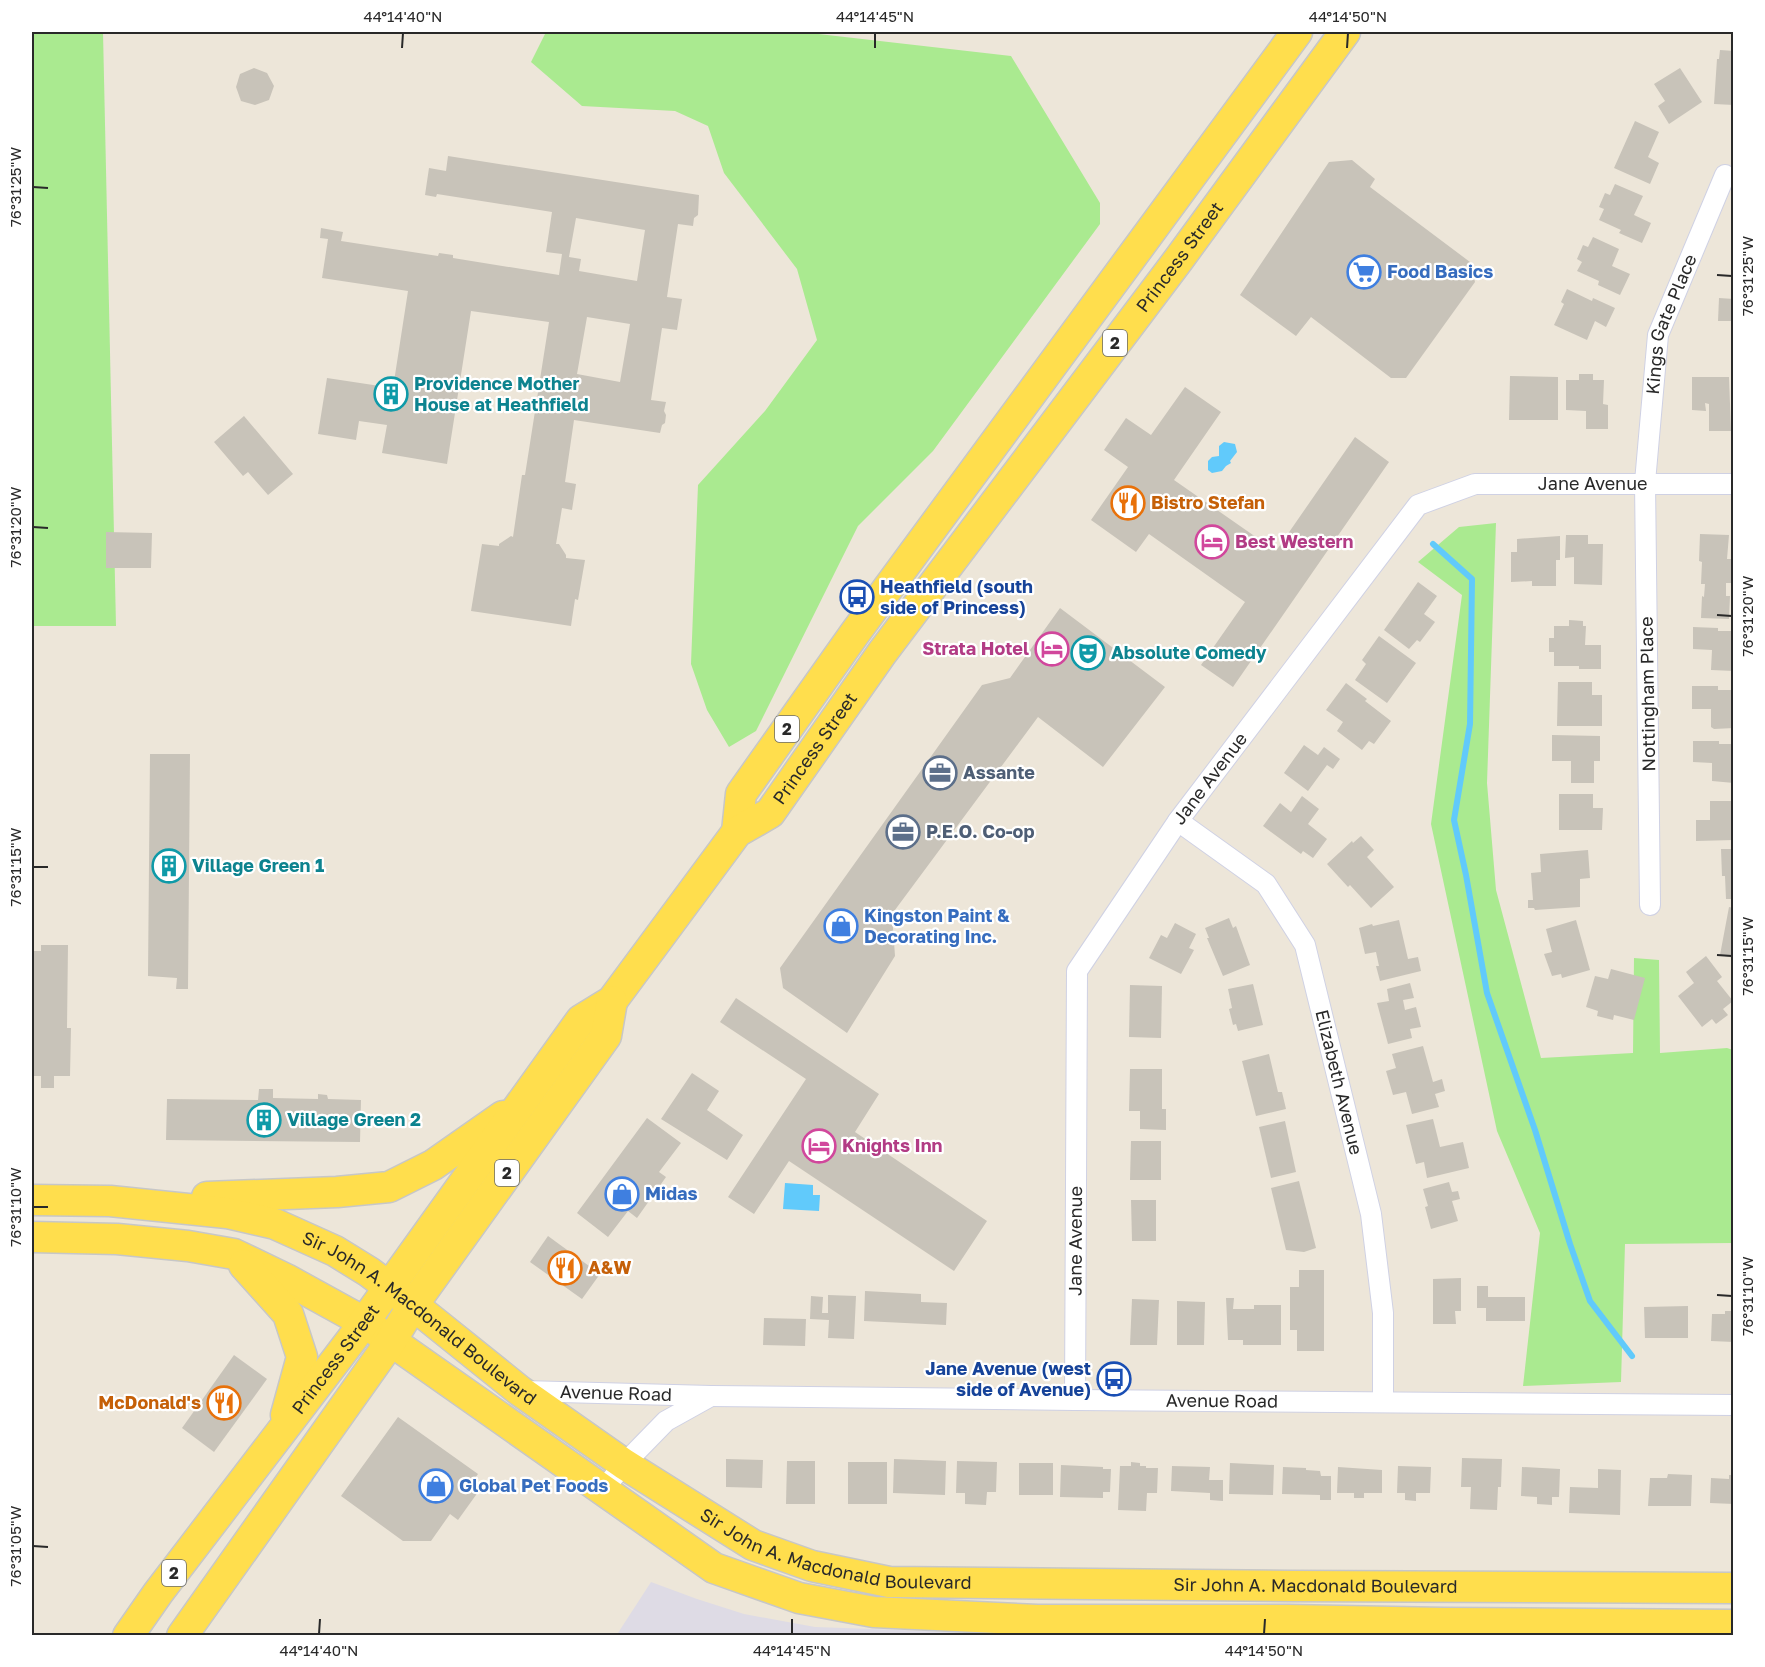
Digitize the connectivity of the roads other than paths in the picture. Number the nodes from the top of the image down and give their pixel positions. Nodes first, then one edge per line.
1 (1297, 32) edge
2 (1345, 32) edge
3 (1725, 175) dead end
4 (1645, 482) junction
5 (1734, 484) edge
6 (855, 633) junction
7 (882, 653) junction
8 (1178, 821) junction
9 (737, 832) junction
10 (1650, 905) dead end
11 (612, 1001) junction
12 (523, 1102) junction
13 (32, 1200) edge
14 (110, 1201) junction
15 (32, 1238) edge
16 (234, 1254) junction
17 (388, 1287) junction
18 (413, 1305) junction
19 (364, 1322) junction
20 (391, 1341) junction
21 (520, 1391) junction
22 (711, 1396) junction
23 (1075, 1400) junction
24 (1383, 1402) junction
25 (1734, 1405) edge
26 (282, 1432) junction
27 (624, 1464) junction
28 (603, 1490) junction
29 (1734, 1588) edge
30 (1734, 1625) edge
31 (128, 1635) edge
32 (182, 1635) edge

1 - 6 main road, Princess Street / 2
2 - 7 main road, Princess Street / 2
3 - 4 street, Kings Gate Place
4 - 5 street, Jane Avenue
4 - 8 street, Jane Avenue
4 - 10 street, Nottingham Place
6 - 7 main road
6 - 9 main road, Princess Street / 2
7 - 9 main road, Princess Street / 2
8 - 23 street, Jane Avenue
8 - 24 street, Elizabeth Avenue
9 - 11 main road, Princess Street / 2
11 - 12 main road, Princess Street / 2
11 - 18 main road, Princess Street / 2
12 - 14 main road
12 - 17 main road, Princess Street / 2
13 - 14 main road, Sir John A. Macdonald Boulevard
14 - 17 main road, Sir John A. Macdonald Boulevard
15 - 16 main road, Sir John A. Macdonald Boulevard
16 - 19 main road, Sir John A. Macdonald Boulevard
16 - 26 main road
17 - 18 main road, Sir John A. Macdonald Boulevard
17 - 19 main road, Princess Street / 2
18 - 20 main road, Princess Street / 2
18 - 21 main road, Sir John A. Macdonald Boulevard
19 - 20 main road, Sir John A. Macdonald Boulevard
19 - 26 main road, Princess Street / 2
20 - 28 main road, Sir John A. Macdonald Boulevard
20 - 32 main road, Princess Street / 2
21 - 22 street, Avenue Road
21 - 27 main road, Sir John A. Macdonald Boulevard
22 - 23 street, Avenue Road
22 - 27 street, Avenue Road
23 - 24 street, Avenue Road
24 - 25 street, Avenue Road
26 - 31 main road, Princess Street / 2
27 - 28 street, Avenue Road
27 - 29 main road, Sir John A. Macdonald Boulevard
28 - 30 main road, Sir John A. Macdonald Boulevard

